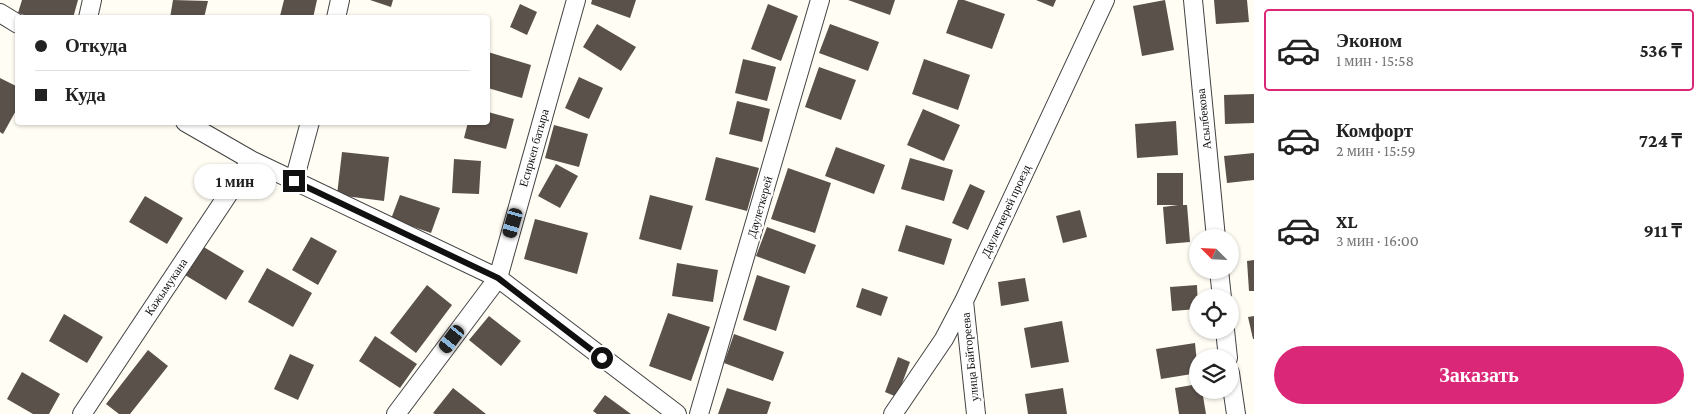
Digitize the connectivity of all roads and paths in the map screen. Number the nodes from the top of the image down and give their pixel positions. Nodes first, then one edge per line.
1 (92, 0) edge
2 (340, 0) edge
3 (576, 0) edge
4 (820, 0) edge
5 (1105, 0) edge
6 (1193, 0) edge
7 (0, 13) edge
8 (89, 15) edge
9 (337, 15) edge
10 (15, 22) edge
11 (190, 125) edge
12 (309, 125) edge
13 (251, 160) junction
14 (294, 181) junction
15 (1215, 229) edge
16 (498, 278) junction
17 (964, 301) junction
18 (1234, 399) edge
19 (82, 414) edge
20 (396, 414) edge
21 (677, 414) edge
22 (699, 414) edge
23 (892, 414) edge
24 (976, 414) edge
25 (1236, 414) edge

1 - 8 street
2 - 9 street
3 - 16 street, Есиркеп батыра
4 - 22 street, Даулеткерей
5 - 17 street, Даулеткерей проезд
6 - 15 street, Асылбекова
7 - 10 street
11 - 13 street
12 - 14 street
13 - 14 street
13 - 19 street, Кажымукана
14 - 16 street
16 - 20 street, Есиркеп батыра
16 - 21 street
17 - 23 street, Даулеткерей проезд
17 - 24 street, улица Байтореева
18 - 25 street

